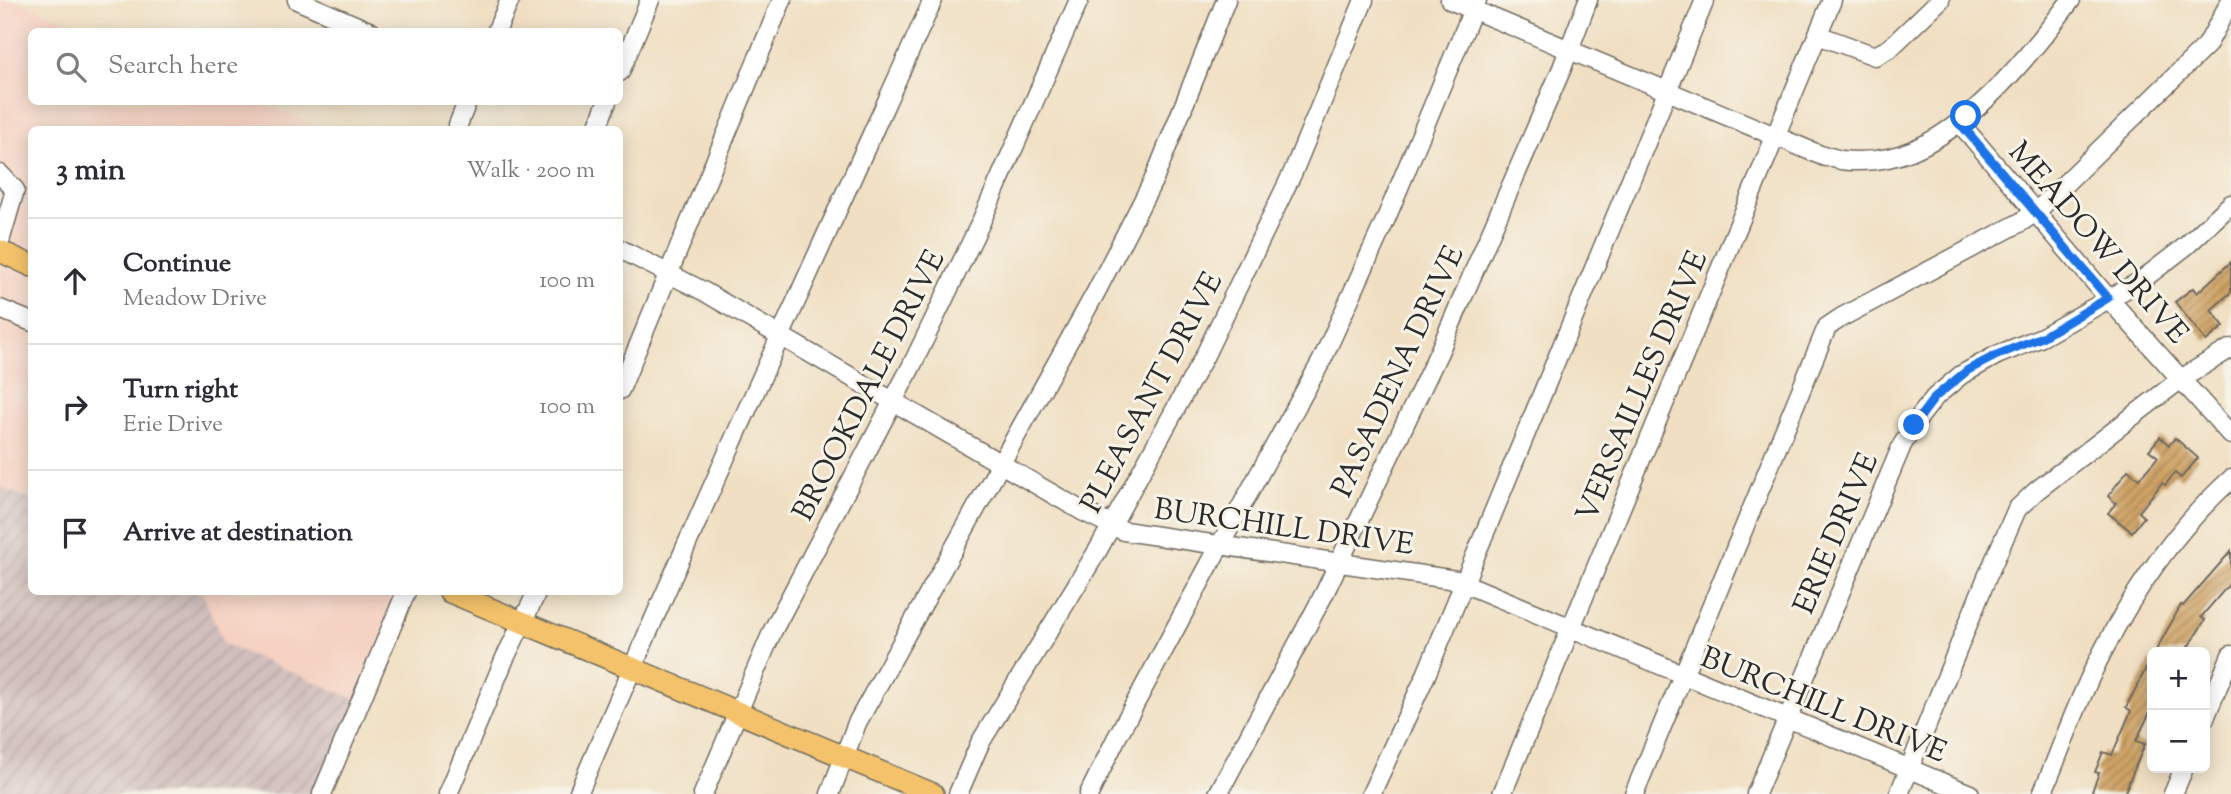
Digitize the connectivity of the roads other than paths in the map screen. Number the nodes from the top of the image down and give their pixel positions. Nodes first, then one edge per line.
1 (297, 0) edge
2 (510, 0) edge
3 (650, 0) edge
4 (782, 0) edge
5 (933, 0) edge
6 (1079, 0) edge
7 (1226, 0) edge
8 (1364, 0) edge
9 (1450, 0) edge
10 (1588, 0) edge
11 (1705, 0) edge
12 (1832, 0) edge
13 (1940, 0) edge
14 (2071, 0) edge
15 (2231, 0) edge
16 (1476, 5) edge
17 (362, 28) edge
18 (498, 28) edge
19 (1818, 35) junction
20 (1569, 49) junction
21 (623, 65) edge
22 (1668, 90) junction
23 (466, 105) edge
24 (606, 105) edge
25 (1959, 122) junction
26 (458, 126) edge
27 (598, 126) edge
28 (1776, 136) junction
29 (0, 174) edge
30 (2231, 204) edge
31 (2036, 212) junction
32 (0, 241) edge
33 (623, 250) edge
34 (0, 251) edge
35 (28, 264) edge
36 (668, 272) junction
37 (2108, 298) junction
38 (0, 309) edge
39 (28, 320) edge
40 (780, 335) junction
41 (2231, 348) edge
42 (2181, 380) junction
43 (623, 383) edge
44 (894, 402) junction
45 (2231, 435) edge
46 (1000, 464) junction
47 (2231, 479) edge
48 (1112, 526) junction
49 (1220, 545) junction
50 (1338, 563) junction
51 (1462, 583) junction
52 (405, 595) edge
53 (457, 595) edge
54 (536, 595) edge
55 (522, 622) junction
56 (1572, 628) junction
57 (2231, 655) edge
58 (632, 668) junction
59 (1684, 676) junction
60 (2208, 710) edge
61 (737, 712) junction
62 (1787, 719) junction
63 (846, 758) junction
64 (1910, 769) junction
65 (2182, 773) edge
66 (322, 794) edge
67 (448, 794) edge
68 (578, 794) edge
69 (703, 794) edge
70 (830, 794) edge
71 (933, 794) edge
72 (958, 794) edge
73 (1089, 794) edge
74 (1218, 794) edge
75 (1371, 794) edge
76 (1502, 794) edge
77 (1634, 794) edge
78 (1756, 794) edge
79 (1899, 794) edge
80 (1970, 794) edge
81 (2042, 794) edge
82 (2173, 794) edge

1 - 17 street
2 - 18 street
3 - 21 street
4 - 36 street
5 - 40 street
6 - 44 street, BROOKDALE DRIVE
7 - 46 street
8 - 48 street, PLEASANT DRIVE
9 - 16 street
10 - 20 street, PASADENA DRIVE
11 - 22 street
12 - 19 street, VERSAILLES DRIVE
13 - 19 street
14 - 25 street
15 - 31 street
16 - 20 street
16 - 49 street
19 - 28 street, VERSAILLES DRIVE
20 - 22 street
20 - 50 street, PASADENA DRIVE
22 - 28 street
22 - 51 street
23 - 26 street
24 - 27 street
25 - 28 street
25 - 31 street, MEADOW DRIVE
28 - 56 street, VERSAILLES DRIVE
29 - 32 street
30 - 37 street, ERIE DRIVE
31 - 37 street, MEADOW DRIVE
31 - 59 street
33 - 36 street, BURCHILL DRIVE
34 - 35 main road
36 - 40 street, BURCHILL DRIVE
36 - 43 street
37 - 42 street, MEADOW DRIVE
37 - 62 street, ERIE DRIVE
38 - 39 street
40 - 44 street, BURCHILL DRIVE
40 - 58 street
41 - 42 street
42 - 45 street, MEADOW DRIVE
42 - 64 street
44 - 46 street, BURCHILL DRIVE
44 - 61 street, BROOKDALE DRIVE
46 - 48 street, BURCHILL DRIVE
46 - 63 street
47 - 81 street
48 - 49 street, BURCHILL DRIVE
48 - 72 street, PLEASANT DRIVE
49 - 50 street, BURCHILL DRIVE
49 - 73 street
50 - 51 street, BURCHILL DRIVE
50 - 74 street, PASADENA DRIVE
51 - 56 street, BURCHILL DRIVE
51 - 75 street
52 - 66 street
53 - 55 main road
54 - 55 street
55 - 58 main road
55 - 67 street
56 - 59 street, BURCHILL DRIVE
56 - 76 street, VERSAILLES DRIVE
57 - 60 street
58 - 61 main road
58 - 68 street
59 - 62 street, BURCHILL DRIVE
59 - 77 street
61 - 63 main road
61 - 69 street, BROOKDALE DRIVE
62 - 64 street, BURCHILL DRIVE
62 - 78 street, ERIE DRIVE
63 - 70 street
63 - 71 main road
64 - 79 street
64 - 80 street, BURCHILL DRIVE
65 - 82 street

